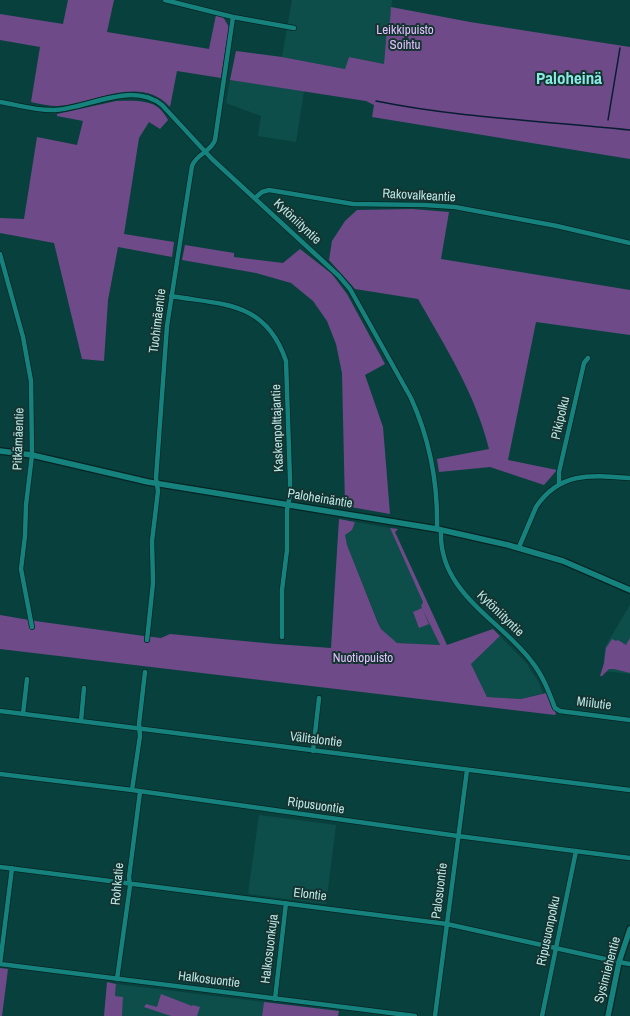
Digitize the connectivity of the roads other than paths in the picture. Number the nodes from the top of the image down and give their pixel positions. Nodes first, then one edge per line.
1 (165, 0) edge
2 (233, 17) junction
3 (294, 28) dead end
4 (0, 102) edge
5 (205, 151) junction
6 (255, 198) junction
7 (630, 243) edge
8 (0, 254) edge
9 (171, 296) junction
10 (588, 358) dead end
11 (0, 451) edge
12 (32, 456) junction
13 (630, 478) edge
14 (157, 483) junction
15 (559, 484) junction
16 (288, 505) junction
17 (439, 530) junction
18 (519, 547) junction
19 (630, 590) edge
20 (32, 627) dead end
21 (282, 636) dead end
22 (147, 640) dead end
23 (145, 672) dead end
24 (27, 680) dead end
25 (84, 688) dead end
26 (319, 698) dead end
27 (555, 708) joint
28 (0, 711) edge
29 (22, 714) junction
30 (630, 720) edge
31 (81, 721) junction
32 (139, 729) junction
33 (312, 751) junction
34 (467, 770) junction
35 (0, 774) edge
36 (132, 790) junction
37 (630, 790) edge
38 (140, 792) junction
39 (458, 836) junction
40 (576, 851) junction
41 (630, 858) edge
42 (0, 867) edge
43 (12, 868) junction
44 (129, 882) junction
45 (286, 903) junction
46 (447, 924) junction
47 (630, 929) edge
48 (557, 948) junction
49 (617, 961) junction
50 (0, 964) edge
51 (630, 964) edge
52 (117, 979) junction
53 (275, 999) junction
54 (415, 1016) edge
55 (435, 1016) edge
56 (542, 1016) edge
57 (608, 1016) edge

1 - 2 street
2 - 3 street
2 - 5 street, Tuohimäentie
4 - 5 street, Kytöniityntie
5 - 6 street, Kytöniityntie
5 - 9 street, Tuohimäentie
6 - 7 street, Rakovalkeantie
6 - 17 street, Kytöniityntie
8 - 12 street, Pitkämäentie
9 - 14 street, Tuohimäentie
9 - 16 street, Kaskenpolttajantie
10 - 15 street, Pikipolku
11 - 12 street, Paloheinäntie
12 - 14 street, Paloheinäntie
12 - 20 street, Pitkämäentie
13 - 15 street
14 - 16 street, Paloheinäntie
14 - 22 street, Tuohimäentie
15 - 18 street
16 - 17 street, Paloheinäntie
16 - 21 street, Kaskenpolttajantie
17 - 18 street, Paloheinäntie
17 - 27 street, Kytöniityntie
18 - 19 street, Paloheinäntie
23 - 32 street
24 - 29 street
25 - 31 street
26 - 33 street
27 - 30 street, Miilutie
28 - 29 street, Välitalontie
29 - 31 street, Välitalontie
31 - 32 street, Välitalontie
32 - 33 street, Välitalontie
32 - 36 street
33 - 34 street, Välitalontie
34 - 37 street, Välitalontie
34 - 39 street, Palosuontie
35 - 36 street, Ripusuontie
36 - 38 street, Ripusuontie
38 - 39 street, Ripusuontie
38 - 44 street, Rohkatie
39 - 40 street, Ripusuontie
39 - 46 street, Palosuontie
40 - 41 street, Ripusuontie
40 - 48 street, Ripusuonpolku
42 - 43 street, Elontie
43 - 44 street, Elontie
43 - 50 street
44 - 45 street, Elontie
44 - 52 street, Rohkatie
45 - 46 street, Elontie
45 - 53 street, Halkosuonkuja
46 - 48 street, Elontie
46 - 55 street, Palosuontie
47 - 49 street, Sysimiehentie
48 - 49 street, Elontie
48 - 56 street, Ripusuonpolku
49 - 51 street, Elontie
49 - 57 street, Sysimiehentie
50 - 52 street, Halkosuontie
52 - 53 street, Halkosuontie
53 - 54 street, Halkosuontie

